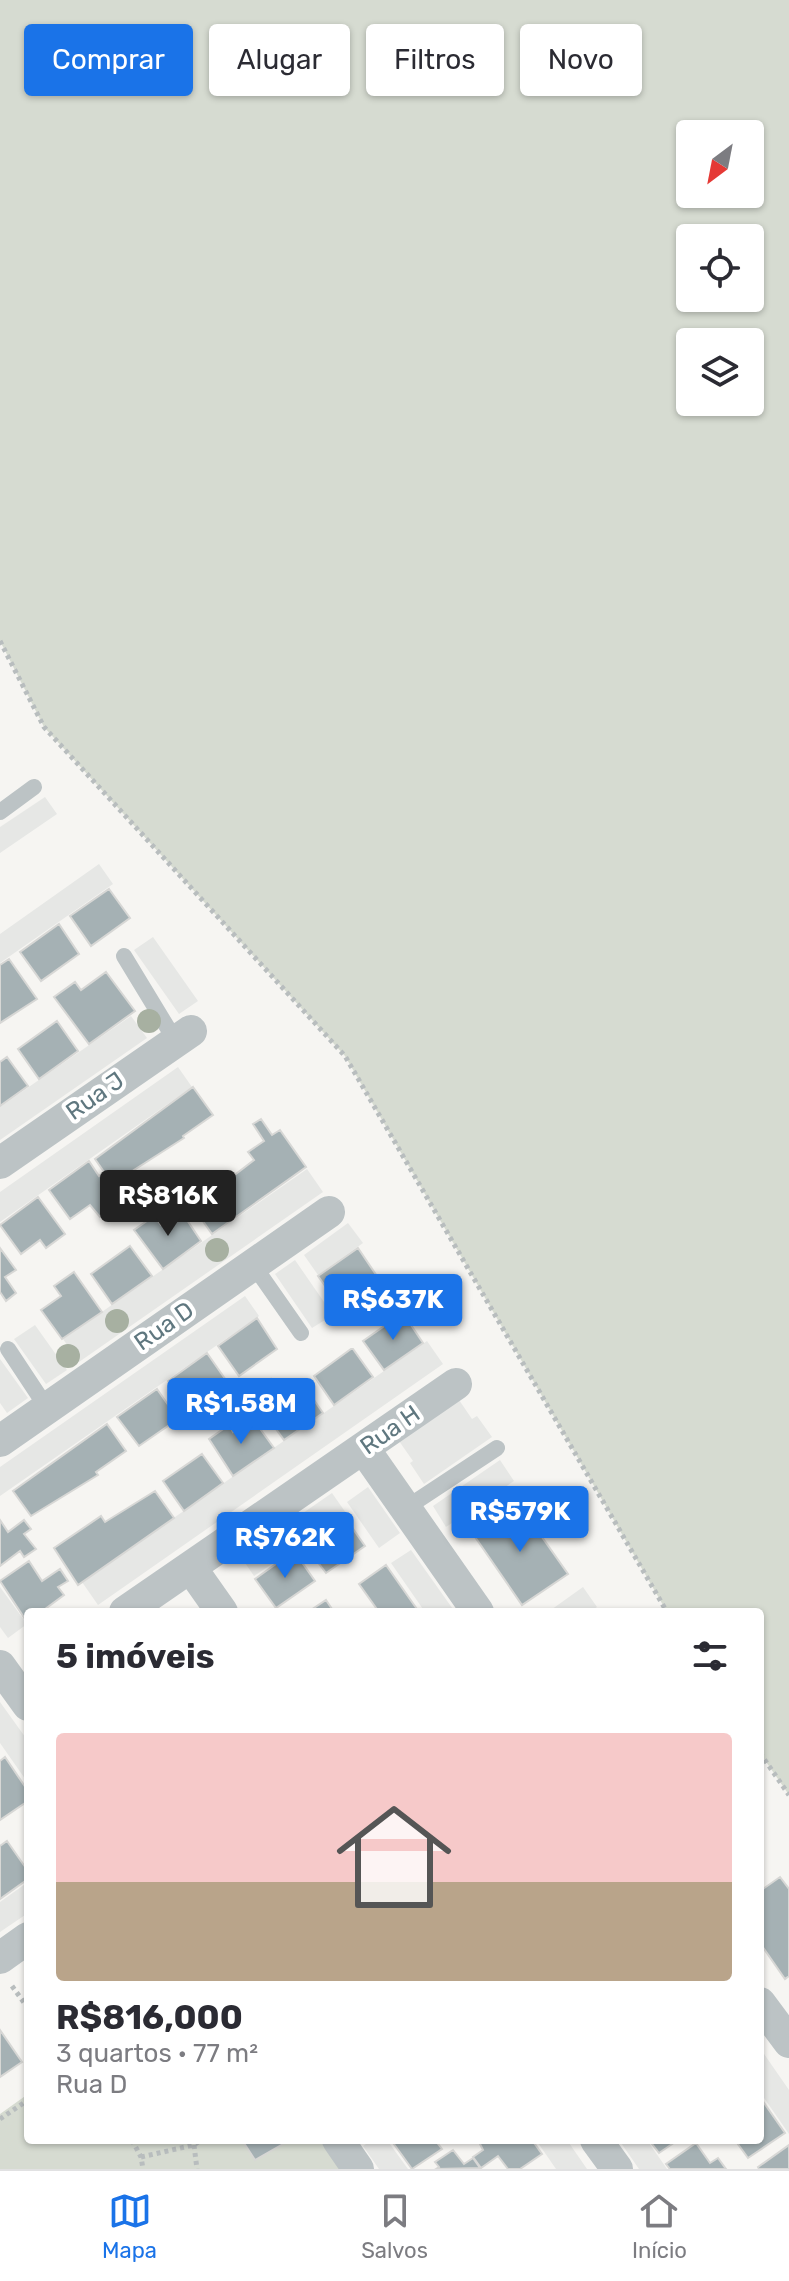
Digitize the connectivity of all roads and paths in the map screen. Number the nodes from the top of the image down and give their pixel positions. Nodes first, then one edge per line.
1 (0, 641) edge
2 (34, 787) dead end
3 (0, 812) edge
4 (124, 956) dead end
5 (183, 1036) joint
6 (0, 1163) edge
7 (329, 1212) dead end
8 (252, 1263) junction
9 (301, 1333) dead end
10 (8, 1349) dead end
11 (456, 1384) dead end
12 (47, 1408) junction
13 (0, 1441) edge
14 (497, 1448) dead end
15 (364, 1449) junction
16 (406, 1508) junction
17 (191, 1568) junction
18 (131, 1608) edge
19 (219, 1608) edge
20 (475, 1608) edge
21 (665, 1608) edge
22 (764, 1759) edge
23 (789, 1795) edge
24 (24, 1941) edge
25 (0, 1958) edge
26 (764, 2008) edge
27 (789, 2042) edge
28 (24, 2103) edge
29 (0, 2119) edge
30 (134, 2144) edge
31 (341, 2144) edge
32 (599, 2144) edge
33 (194, 2145) joint
34 (141, 2157) junction
35 (143, 2169) edge
36 (197, 2169) edge
37 (358, 2169) edge
38 (617, 2169) edge

1 - 21 path
2 - 3 lane
4 - 5 lane
5 - 6 street, Rua J
7 - 8 street, Rua D
8 - 9 lane
8 - 12 street, Rua D
10 - 12 lane
11 - 15 street, Rua H
12 - 13 street, Rua D
14 - 16 lane
15 - 16 street
15 - 17 street, Rua H
16 - 20 street
17 - 18 street, Rua H
17 - 19 street
22 - 23 path
24 - 25 street
26 - 27 street
28 - 29 path
30 - 34 path
31 - 37 street
32 - 38 street
33 - 34 path
33 - 36 path
34 - 35 path

